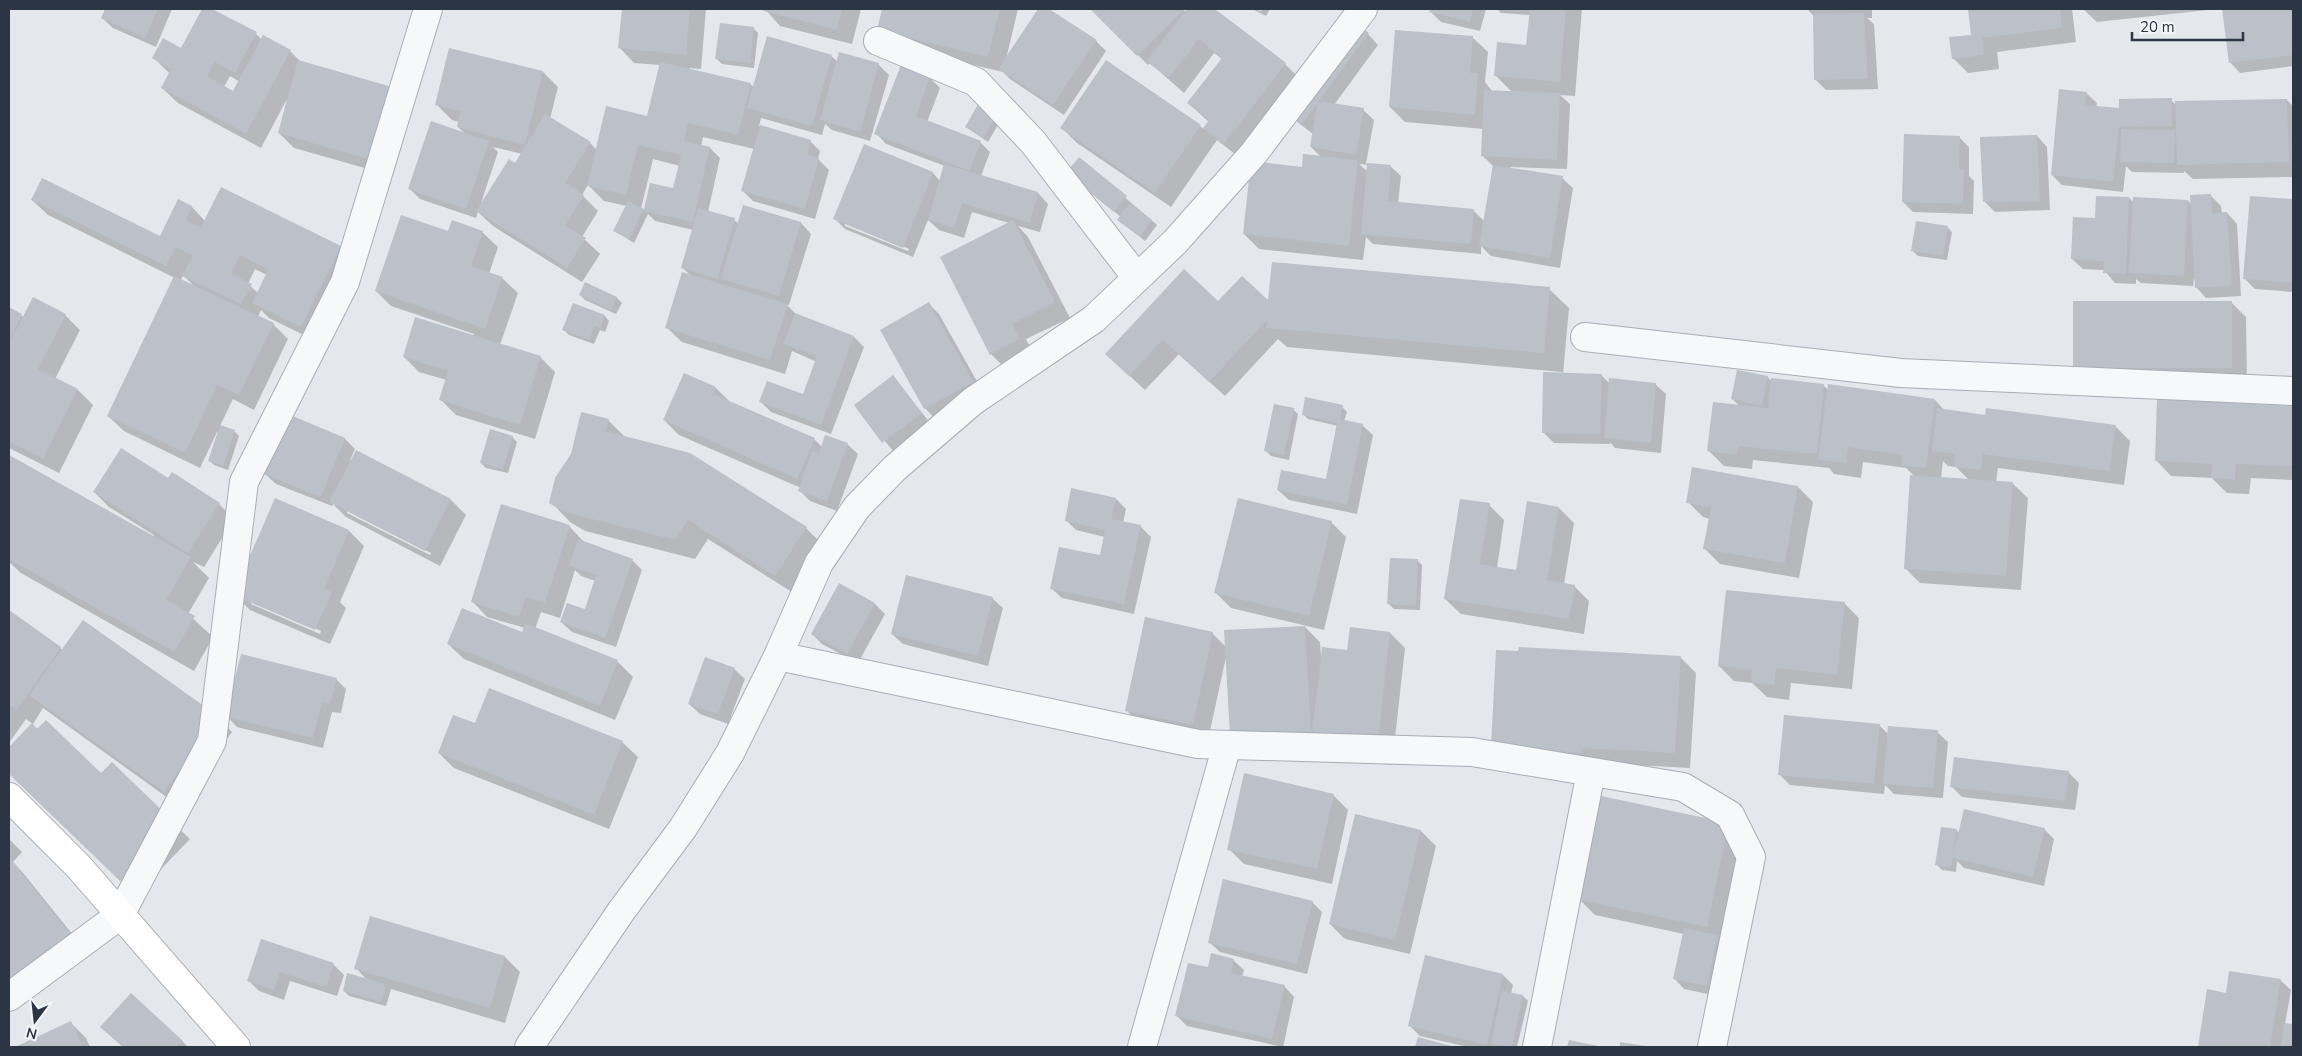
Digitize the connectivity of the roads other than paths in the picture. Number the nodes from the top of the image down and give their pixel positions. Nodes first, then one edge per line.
1 (428, 9) edge
2 (1363, 9) edge
3 (878, 41) dead end
4 (1137, 278) junction
5 (1585, 337) dead end
6 (2293, 390) edge
7 (778, 656) junction
8 (1227, 745) junction
9 (1591, 772) junction
10 (9, 796) edge
11 (120, 915) junction
12 (9, 998) edge
13 (236, 1047) edge
14 (529, 1047) edge
15 (1142, 1047) edge
16 (1537, 1047) edge
17 (1712, 1047) edge

1 - 11 street
2 - 4 street
3 - 4 street
4 - 7 street
5 - 6 street
7 - 8 street
7 - 14 street
8 - 9 street
8 - 15 street
9 - 16 street
9 - 17 street
10 - 11 street
11 - 12 street
11 - 13 street

